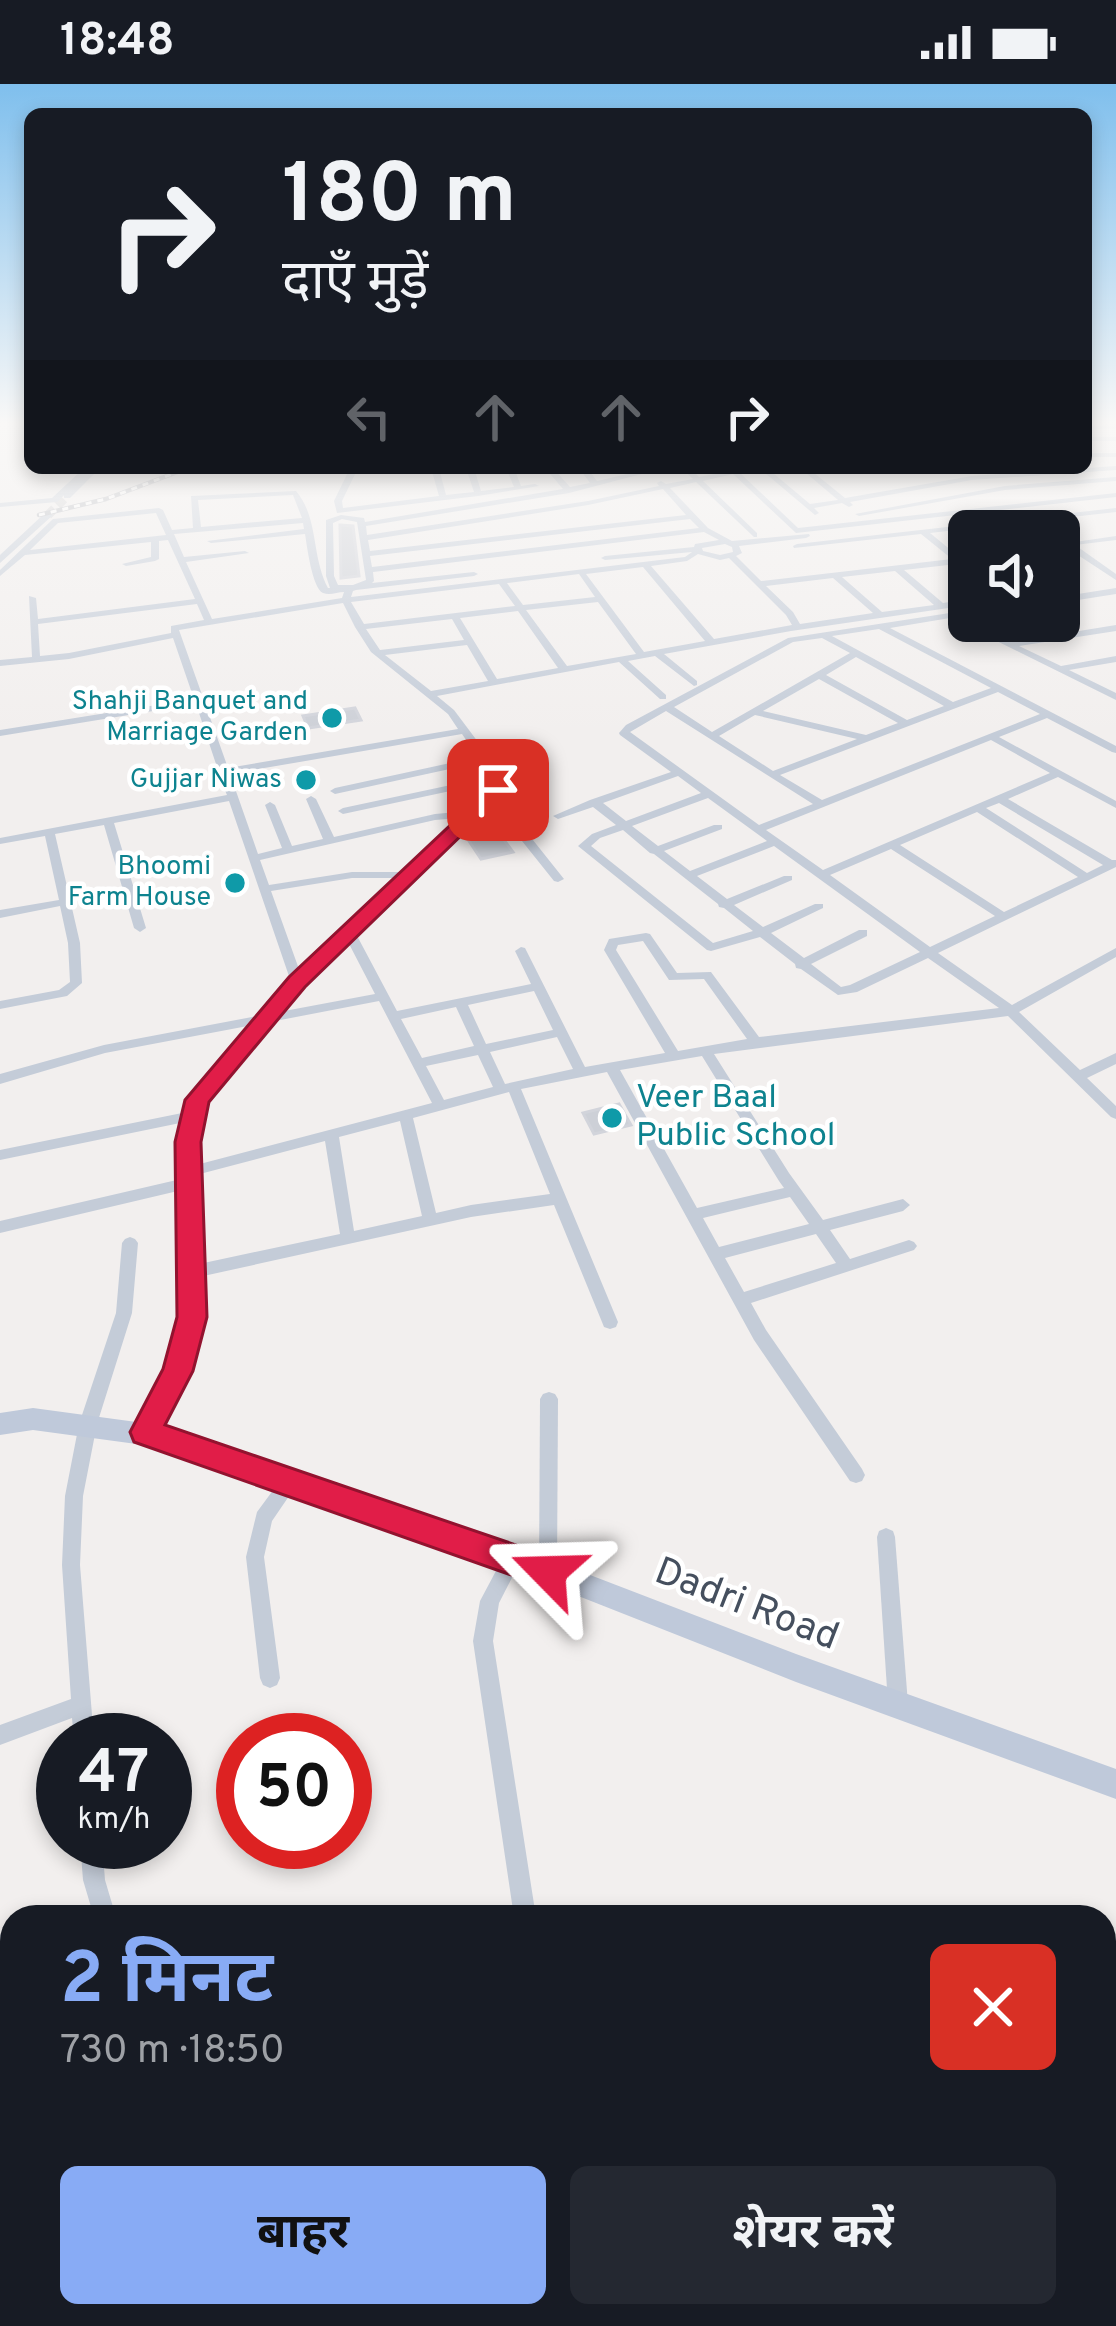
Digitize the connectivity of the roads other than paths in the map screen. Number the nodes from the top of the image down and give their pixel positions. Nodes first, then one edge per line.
1 (35, 528) tunnel mouth
2 (49, 528) tunnel mouth
3 (168, 528) edge
4 (214, 528) edge
5 (309, 528) edge
6 (329, 528) edge
7 (365, 528) edge
8 (431, 528) edge
9 (593, 528) edge
10 (703, 528) edge
11 (746, 528) edge
12 (792, 528) edge
13 (830, 528) edge
14 (905, 528) edge
15 (907, 528) edge
16 (197, 529) joint
17 (310, 531) junction
18 (948, 531) edge
19 (923, 532) junction
20 (171, 534) junction
21 (709, 535) junction
22 (754, 535) dead end
23 (241, 538) junction
24 (366, 538) junction
25 (155, 539) junction
26 (1115, 539) edge
27 (211, 541) dead end
28 (125, 542) junction
29 (1080, 543) edge
30 (757, 546) junction
31 (729, 549) junction
32 (697, 552) junction
33 (948, 552) edge
34 (21, 553) junction
35 (245, 553) junction
36 (365, 554) junction
37 (218, 556) junction
38 (1080, 558) edge
39 (0, 560) edge
40 (181, 560) junction
41 (948, 562) edge
42 (645, 564) junction
43 (896, 568) junction
44 (367, 570) junction
45 (250, 572) dead end
46 (581, 572) junction
47 (0, 574) edge
48 (223, 575) dead end
49 (835, 575) junction
50 (501, 581) junction
51 (759, 584) junction
52 (1116, 584) edge
53 (1080, 588) edge
54 (350, 593) junction
55 (1080, 594) edge
56 (32, 598) dead end
57 (598, 599) junction
58 (200, 601) junction
59 (948, 605) edge
60 (941, 606) junction
61 (520, 608) junction
62 (948, 616) edge
63 (455, 617) junction
64 (880, 620) junction
65 (209, 621) junction
66 (34, 622) junction
67 (794, 624) junction
68 (359, 627) junction
69 (1116, 628) edge
70 (174, 635) junction
71 (823, 635) junction
72 (470, 642) junction
73 (1004, 642) edge
74 (711, 643) junction
75 (1010, 645) junction
76 (377, 653) junction
77 (657, 653) junction
78 (855, 654) junction
79 (36, 656) dead end
80 (642, 656) junction
81 (621, 659) junction
82 (1116, 659) edge
83 (0, 663) edge
84 (564, 669) junction
85 (1058, 669) junction
86 (818, 675) junction
87 (494, 682) junction
88 (694, 682) dead end
89 (999, 688) junction
90 (430, 694) junction
91 (1114, 695) edge
92 (196, 701) junction
93 (665, 702) junction
94 (950, 705) junction
95 (754, 712) junction
96 (1048, 714) junction
97 (904, 723) junction
98 (463, 731) junction
99 (0, 734) edge
100 (445, 734) junction
101 (991, 736) junction
102 (711, 737) junction
103 (865, 738) junction
104 (1116, 750) edge
105 (464, 763) junction
106 (222, 772) junction
107 (676, 772) junction
108 (1058, 774) junction
109 (772, 775) junction
110 (479, 782) junction
111 (335, 791) dead end
112 (495, 793) junction
113 (707, 795) junction
114 (232, 797) junction
115 (999, 798) junction
116 (310, 799) dead end
117 (594, 802) junction
118 (821, 804) junction
119 (270, 805) dead end
120 (1116, 806) edge
121 (977, 807) junction
122 (343, 811) dead end
123 (471, 814) junction
124 (558, 816) dead end
125 (109, 823) junction
126 (622, 826) junction
127 (718, 827) dead end
128 (757, 830) junction
129 (50, 834) junction
130 (0, 841) edge
131 (330, 841) junction
132 (773, 843) junction
133 (891, 844) junction
134 (288, 850) junction
135 (654, 850) junction
136 (253, 858) junction
137 (1114, 864) edge
138 (409, 875) junction
139 (820, 875) junction
140 (688, 876) junction
141 (1086, 877) junction
142 (788, 878) dead end
143 (558, 879) dead end
144 (264, 889) junction
145 (65, 902) junction
146 (723, 904) junction
147 (819, 906) dead end
148 (0, 914) edge
149 (1004, 916) junction
150 (140, 928) dead end
151 (349, 932) junction
152 (760, 933) junction
153 (863, 933) dead end
154 (520, 951) dead end
155 (929, 952) junction
156 (1116, 952) edge
157 (800, 965) junction
158 (297, 982) junction
159 (539, 986) junction
160 (384, 996) junction
161 (460, 1002) junction
162 (0, 1005) edge
163 (1011, 1011) junction
164 (394, 1016) junction
165 (265, 1018) junction
166 (562, 1032) junction
167 (757, 1042) junction
168 (482, 1049) junction
169 (706, 1051) junction
170 (674, 1056) junction
171 (1116, 1058) edge
172 (418, 1063) junction
173 (611, 1066) junction
174 (581, 1072) junction
175 (1078, 1076) junction
176 (0, 1079) edge
177 (507, 1087) junction
178 (440, 1105) junction
179 (405, 1114) junction
180 (1116, 1114) edge
181 (191, 1117) junction
182 (331, 1135) junction
183 (0, 1155) edge
184 (188, 1178) junction
185 (794, 1191) junction
186 (558, 1198) junction
187 (903, 1205) dead end
188 (695, 1214) junction
189 (430, 1219) junction
190 (0, 1227) edge
191 (820, 1227) junction
192 (348, 1238) junction
193 (130, 1243) dead end
194 (909, 1246) dead end
195 (714, 1256) junction
196 (847, 1266) junction
197 (192, 1272) junction
198 (740, 1300) junction
199 (610, 1322) dead end
200 (549, 1399) dead end
201 (0, 1424) edge
202 (88, 1424) junction
203 (146, 1432) junction
204 (856, 1475) dead end
205 (291, 1480) junction
206 (886, 1537) dead end
207 (513, 1558) junction
208 (548, 1572) junction
209 (270, 1678) dead end
210 (898, 1704) junction
211 (81, 1705) junction
212 (82, 1713) edge
213 (0, 1735) edge
214 (1116, 1784) edge
215 (93, 1869) edge
216 (101, 1905) edge
217 (523, 1905) edge

1 - 39 street
2 - 34 street
3 - 20 street
4 - 16 street
5 - 17 street
6 - 54 street
7 - 24 street
8 - 24 street
9 - 36 street
10 - 21 street
11 - 22 street
12 - 13 street
14 - 31 street
15 - 30 street
16 - 20 street
17 - 23 street
17 - 54 street
18 - 19 street
19 - 30 street
19 - 33 street
20 - 25 street
20 - 40 street
21 - 31 street
21 - 32 street
21 - 44 street
23 - 27 street
23 - 35 street
24 - 36 street
25 - 28 street
25 - 28 street
26 - 29 street
28 - 34 street
30 - 31 street
31 - 32 street
31 - 51 street
31 - 67 street
32 - 42 street
32 - 54 street
34 - 47 street
35 - 37 street
35 - 45 street
36 - 44 street
37 - 40 street
37 - 48 street
38 - 52 street
40 - 58 street
41 - 43 street
42 - 46 street
42 - 74 street
43 - 49 street
43 - 60 street
44 - 54 street
46 - 50 street
46 - 57 street
49 - 51 street
49 - 64 street
50 - 54 street
50 - 61 street
51 - 67 street
52 - 53 street
52 - 55 street
54 - 65 street
54 - 68 street
56 - 66 street
57 - 61 street
57 - 80 street
58 - 65 street
58 - 66 street
59 - 60 street
60 - 64 street
61 - 63 street
61 - 84 street
62 - 64 street
63 - 68 street
63 - 72 street
64 - 67 street
64 - 71 street
64 - 89 street
65 - 70 street
66 - 79 street
67 - 74 street
68 - 76 street
69 - 75 street
70 - 83 street
70 - 92 street
71 - 78 street
71 - 93 street
72 - 76 street
72 - 87 street
73 - 75 street
74 - 77 street
75 - 85 street
76 - 90 street
77 - 80 street
77 - 88 street
78 - 86 street
78 - 94 street
80 - 81 street
81 - 84 street
81 - 93 street
82 - 85 street
84 - 87 street
85 - 91 street
86 - 95 street
86 - 97 street
87 - 90 street
89 - 94 street
89 - 96 street
90 - 98 street
92 - 99 street
92 - 106 street
93 - 102 street
93 - 107 street
94 - 97 street
95 - 102 street
95 - 103 street
96 - 101 street
96 - 104 street
97 - 103 street
98 - 100 street
98 - 112 street
100 - 105 street
100 - 106 street
101 - 108 street
101 - 118 street
102 - 109 street
103 - 109 street
105 - 110 street
105 - 111 street
106 - 114 street
107 - 113 street
107 - 117 street
108 - 115 street
108 - 120 street
109 - 118 street
110 - 112 street
110 - 122 street
112 - 123 street
112 - 143 street
113 - 126 street
113 - 128 street
114 - 125 street
114 - 136 street
115 - 121 street
115 - 137 street
116 - 131 street
117 - 124 street
117 - 126 street
118 - 128 street
119 - 134 street
121 - 133 street
121 - 141 street
123 - 131 street
123 - 138 street
125 - 129 street
125 - 150 street
126 - 135 street
126 - 152 street
127 - 135 street
128 - 132 street
129 - 130 street
129 - 145 street
131 - 134 street
132 - 139 street
132 - 140 street
133 - 139 street
133 - 149 street
134 - 136 street
135 - 140 street
136 - 144 street
137 - 141 street
138 - 144 street
138 - 151 street
139 - 155 street
140 - 146 street
141 - 149 street
142 - 146 street
144 - 158 street
145 - 148 street
145 - 162 street
146 - 152 street
147 - 152 street
149 - 155 street
151 - 158 street
151 - 160 street
152 - 157 street
153 - 157 street
154 - 159 street
155 - 157 street
155 - 163 street
156 - 163 street
158 - 165 street
159 - 161 street
159 - 166 street
160 - 164 street
160 - 165 street
161 - 164 street
161 - 168 street
163 - 167 street
163 - 175 street
164 - 172 street
165 - 176 street
165 - 181 street
166 - 168 street
166 - 174 street
167 - 169 street
167 - 170 street
168 - 172 street
168 - 177 street
169 - 170 street
169 - 185 street
170 - 173 street
171 - 175 street
172 - 178 street
173 - 174 street
173 - 188 street
174 - 177 street
175 - 180 street
177 - 178 street
177 - 186 street
178 - 179 street
179 - 182 street
179 - 189 street
181 - 183 street
181 - 184 street
182 - 184 street
182 - 192 street
184 - 190 street
184 - 197 street
185 - 188 street
185 - 191 street
186 - 189 street
186 - 199 street
187 - 191 street
188 - 195 street
189 - 192 street
191 - 195 street
191 - 196 street
192 - 197 street
193 - 202 street
194 - 196 street
195 - 198 street
196 - 198 street
197 - 203 street
198 - 204 street
200 - 208 street
201 - 202 main road, Dadri Road
202 - 203 main road, Dadri Road
202 - 211 street
203 - 205 main road, Dadri Road
205 - 207 main road, Dadri Road
205 - 209 street
206 - 210 street
207 - 208 main road, Dadri Road
207 - 217 street
208 - 210 main road, Dadri Road
210 - 214 main road, Dadri Road
211 - 212 street
211 - 213 street
215 - 216 street

